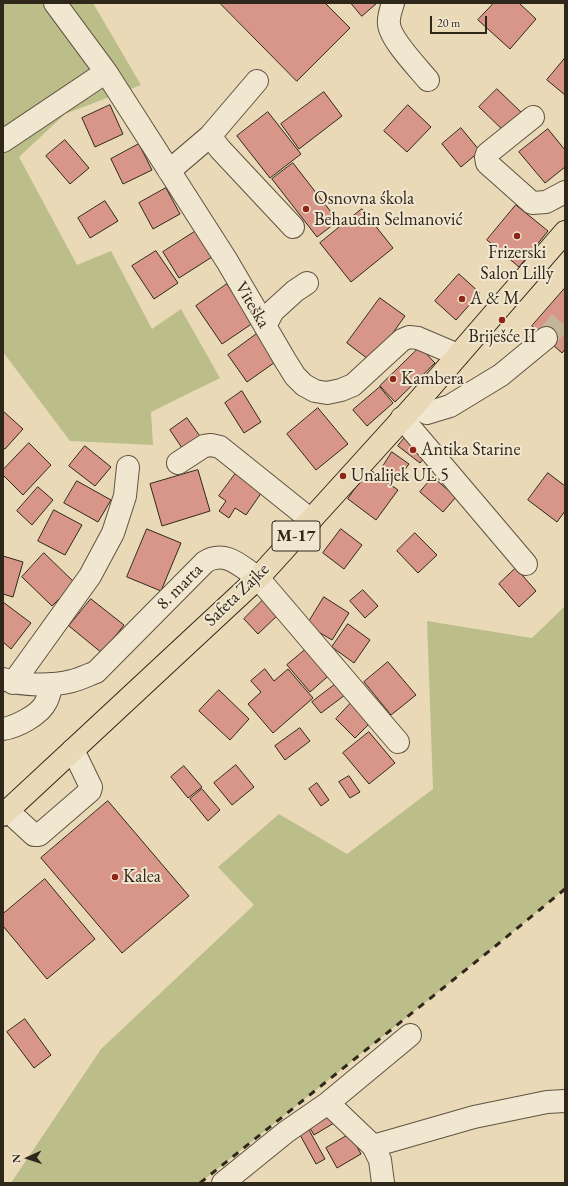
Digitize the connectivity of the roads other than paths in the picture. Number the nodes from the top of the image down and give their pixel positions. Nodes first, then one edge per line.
1 (55, 3) edge
2 (393, 3) edge
3 (106, 72) junction
4 (428, 80) dead end
5 (257, 81) dead end
6 (533, 117) dead end
7 (210, 136) junction
8 (3, 141) edge
9 (169, 171) junction
10 (565, 192) edge
11 (293, 227) dead end
12 (565, 232) edge
13 (307, 283) dead end
14 (265, 326) junction
15 (546, 338) tunnel mouth
16 (458, 355) junction
17 (408, 412) junction
18 (178, 463) dead end
19 (128, 467) dead end
20 (311, 520) junction
21 (526, 564) dead end
22 (258, 578) junction
23 (8, 681) edge
24 (52, 684) junction
25 (3, 729) edge
26 (398, 742) dead end
27 (73, 750) junction
28 (5, 813) edge
29 (410, 1035) dead end
30 (565, 1101) edge
31 (328, 1103) junction
32 (373, 1146) junction
33 (223, 1183) edge
34 (383, 1183) edge

1 - 3 street, Viteška
2 - 4 street
3 - 8 street
3 - 9 street, Viteška
5 - 7 street
6 - 10 street
7 - 9 street
7 - 11 street
9 - 14 street, Viteška
12 - 16 main road, Safeta Zajke / M-17
13 - 14 street
14 - 16 street, Viteška
15 - 17 street
16 - 17 main road, Safeta Zajke / M-17
17 - 20 main road, Safeta Zajke / M-17
17 - 21 street
18 - 20 street
19 - 23 street
20 - 22 main road, Safeta Zajke / M-17
22 - 24 street, 8. marta
22 - 26 street, 8. marta
22 - 27 main road, Safeta Zajke / M-17
23 - 24 street, 8. marta
24 - 25 street
27 - 28 main road, Safeta Zajke / M-17
27 - 28 street
29 - 31 street
30 - 32 street
31 - 32 street
31 - 33 street
32 - 34 street

